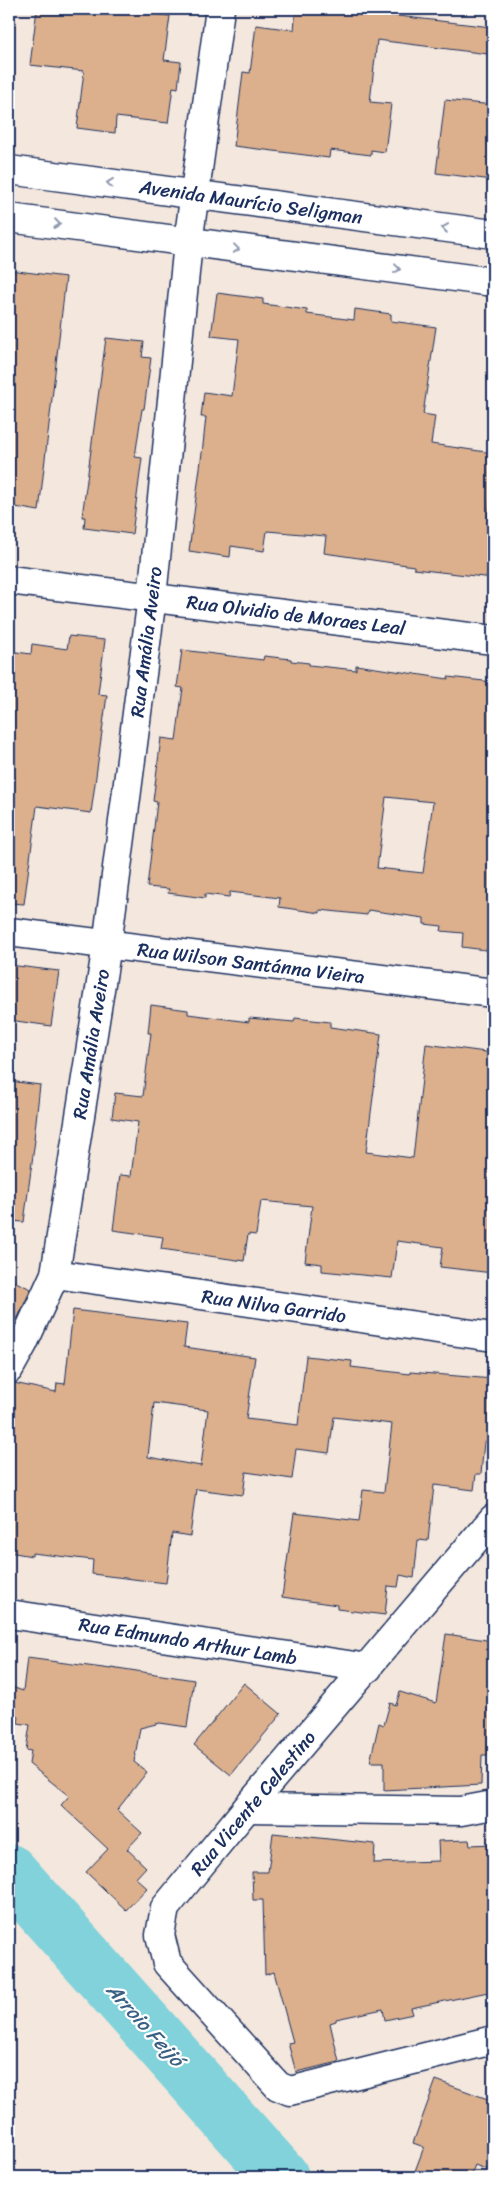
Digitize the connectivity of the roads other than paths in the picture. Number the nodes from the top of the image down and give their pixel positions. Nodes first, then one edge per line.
1 (220, 9) edge
2 (9, 170) edge
3 (194, 194) junction
4 (9, 218) edge
5 (493, 234) edge
6 (188, 242) junction
7 (493, 282) edge
8 (9, 580) edge
9 (152, 597) junction
10 (493, 640) edge
11 (9, 932) edge
12 (107, 945) junction
13 (493, 993) edge
14 (55, 1274) junction
15 (493, 1337) edge
16 (9, 1369) edge
17 (493, 1519) edge
18 (9, 1614) edge
19 (368, 1668) junction
20 (493, 1806) edge
21 (247, 1808) junction
22 (493, 2040) edge

1 - 3 street, Rua Amália Aveiro
3 -> 2 street, Avenida Maurício Seligman
5 -> 3 street, Avenida Maurício Seligman
3 - 6 street, Rua Amália Aveiro
4 -> 6 street
6 -> 7 street
6 - 9 street, Rua Amália Aveiro
8 - 9 street, Rua Olvidio de Moraes Leal
9 - 10 street, Rua Olvidio de Moraes Leal
9 - 12 street, Rua Amália Aveiro
11 - 12 street, Rua Wilson Santánna Vieira
12 - 13 street, Rua Wilson Santánna Vieira
12 - 14 street, Rua Amália Aveiro
14 - 15 street, Rua Nilva Garrido
14 - 16 street, Rua Amália Aveiro
17 - 19 street, Rua Vicente Celestino
18 - 19 street, Rua Edmundo Arthur Lamb
19 - 21 street, Rua Vicente Celestino
20 - 21 street
21 - 22 street, Rua Vicente Celestino

